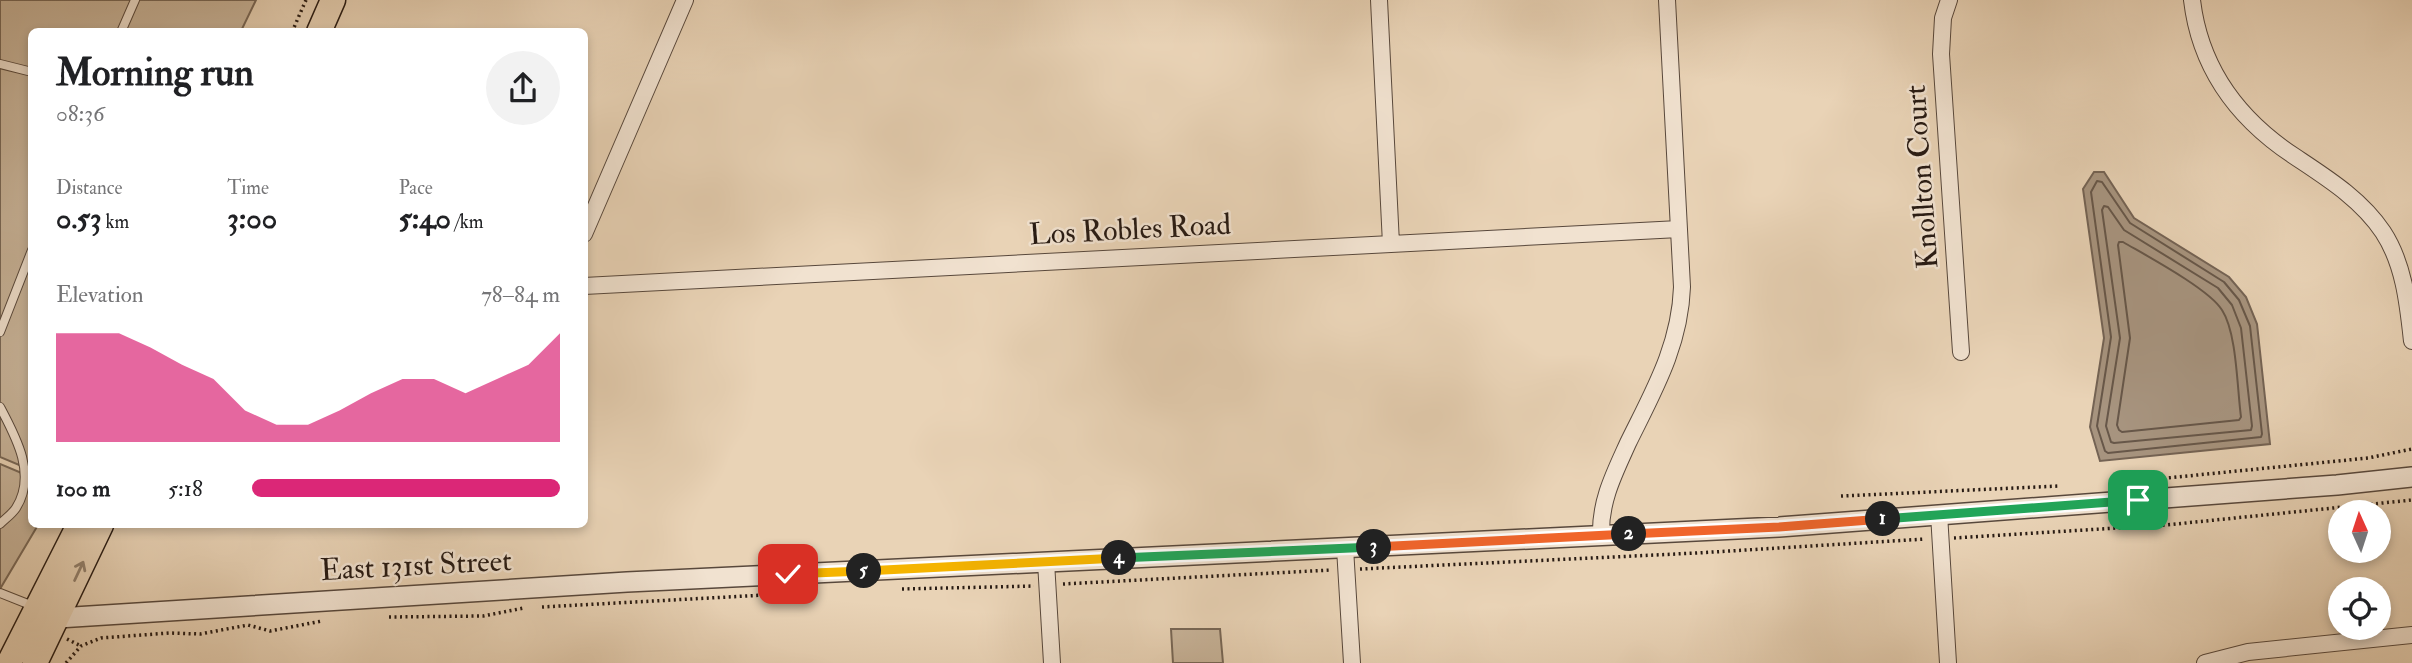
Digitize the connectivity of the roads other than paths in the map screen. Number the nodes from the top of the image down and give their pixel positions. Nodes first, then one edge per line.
1 (135, 0) edge
2 (333, 0) edge
3 (685, 0) edge
4 (1379, 0) edge
5 (1667, 0) edge
6 (1949, 0) edge
7 (2192, 0) edge
8 (123, 28) edge
9 (320, 28) edge
10 (0, 64) edge
11 (28, 71) edge
12 (588, 225) edge
13 (1679, 229) junction
14 (1391, 244) junction
15 (28, 260) edge
16 (588, 286) edge
17 (0, 332) edge
18 (2412, 341) edge
19 (1961, 352) dead end
20 (0, 407) edge
21 (2412, 477) edge
22 (1939, 514) junction
23 (0, 524) edge
24 (78, 528) edge
25 (99, 528) edge
26 (1601, 535) junction
27 (1345, 548) junction
28 (1046, 562) junction
29 (0, 593) edge
30 (47, 613) junction
31 (2412, 635) edge
32 (9, 663) edge
33 (35, 663) edge
34 (1052, 663) edge
35 (1352, 663) edge
36 (1948, 663) edge
37 (2205, 663) edge

1 - 8 lane
2 - 9 main road
3 - 12 street
4 - 14 street
5 - 13 street
6 - 19 street, Knollton Court
7 - 18 street
10 - 11 lane
13 - 14 street, Los Robles Road
13 - 26 street
14 - 16 street, Los Robles Road
15 - 17 lane
20 - 23 lane
21 - 22 street, East 131st Street
22 - 26 street, East 131st Street
22 - 36 street
24 - 30 main road
30 -> 25 main road
26 - 27 street, East 131st Street
27 - 28 street, East 131st Street
27 - 35 street
28 - 30 street, East 131st Street
28 - 34 street
29 - 30 lane
30 - 32 main road
30 - 33 main road
31 - 37 street

